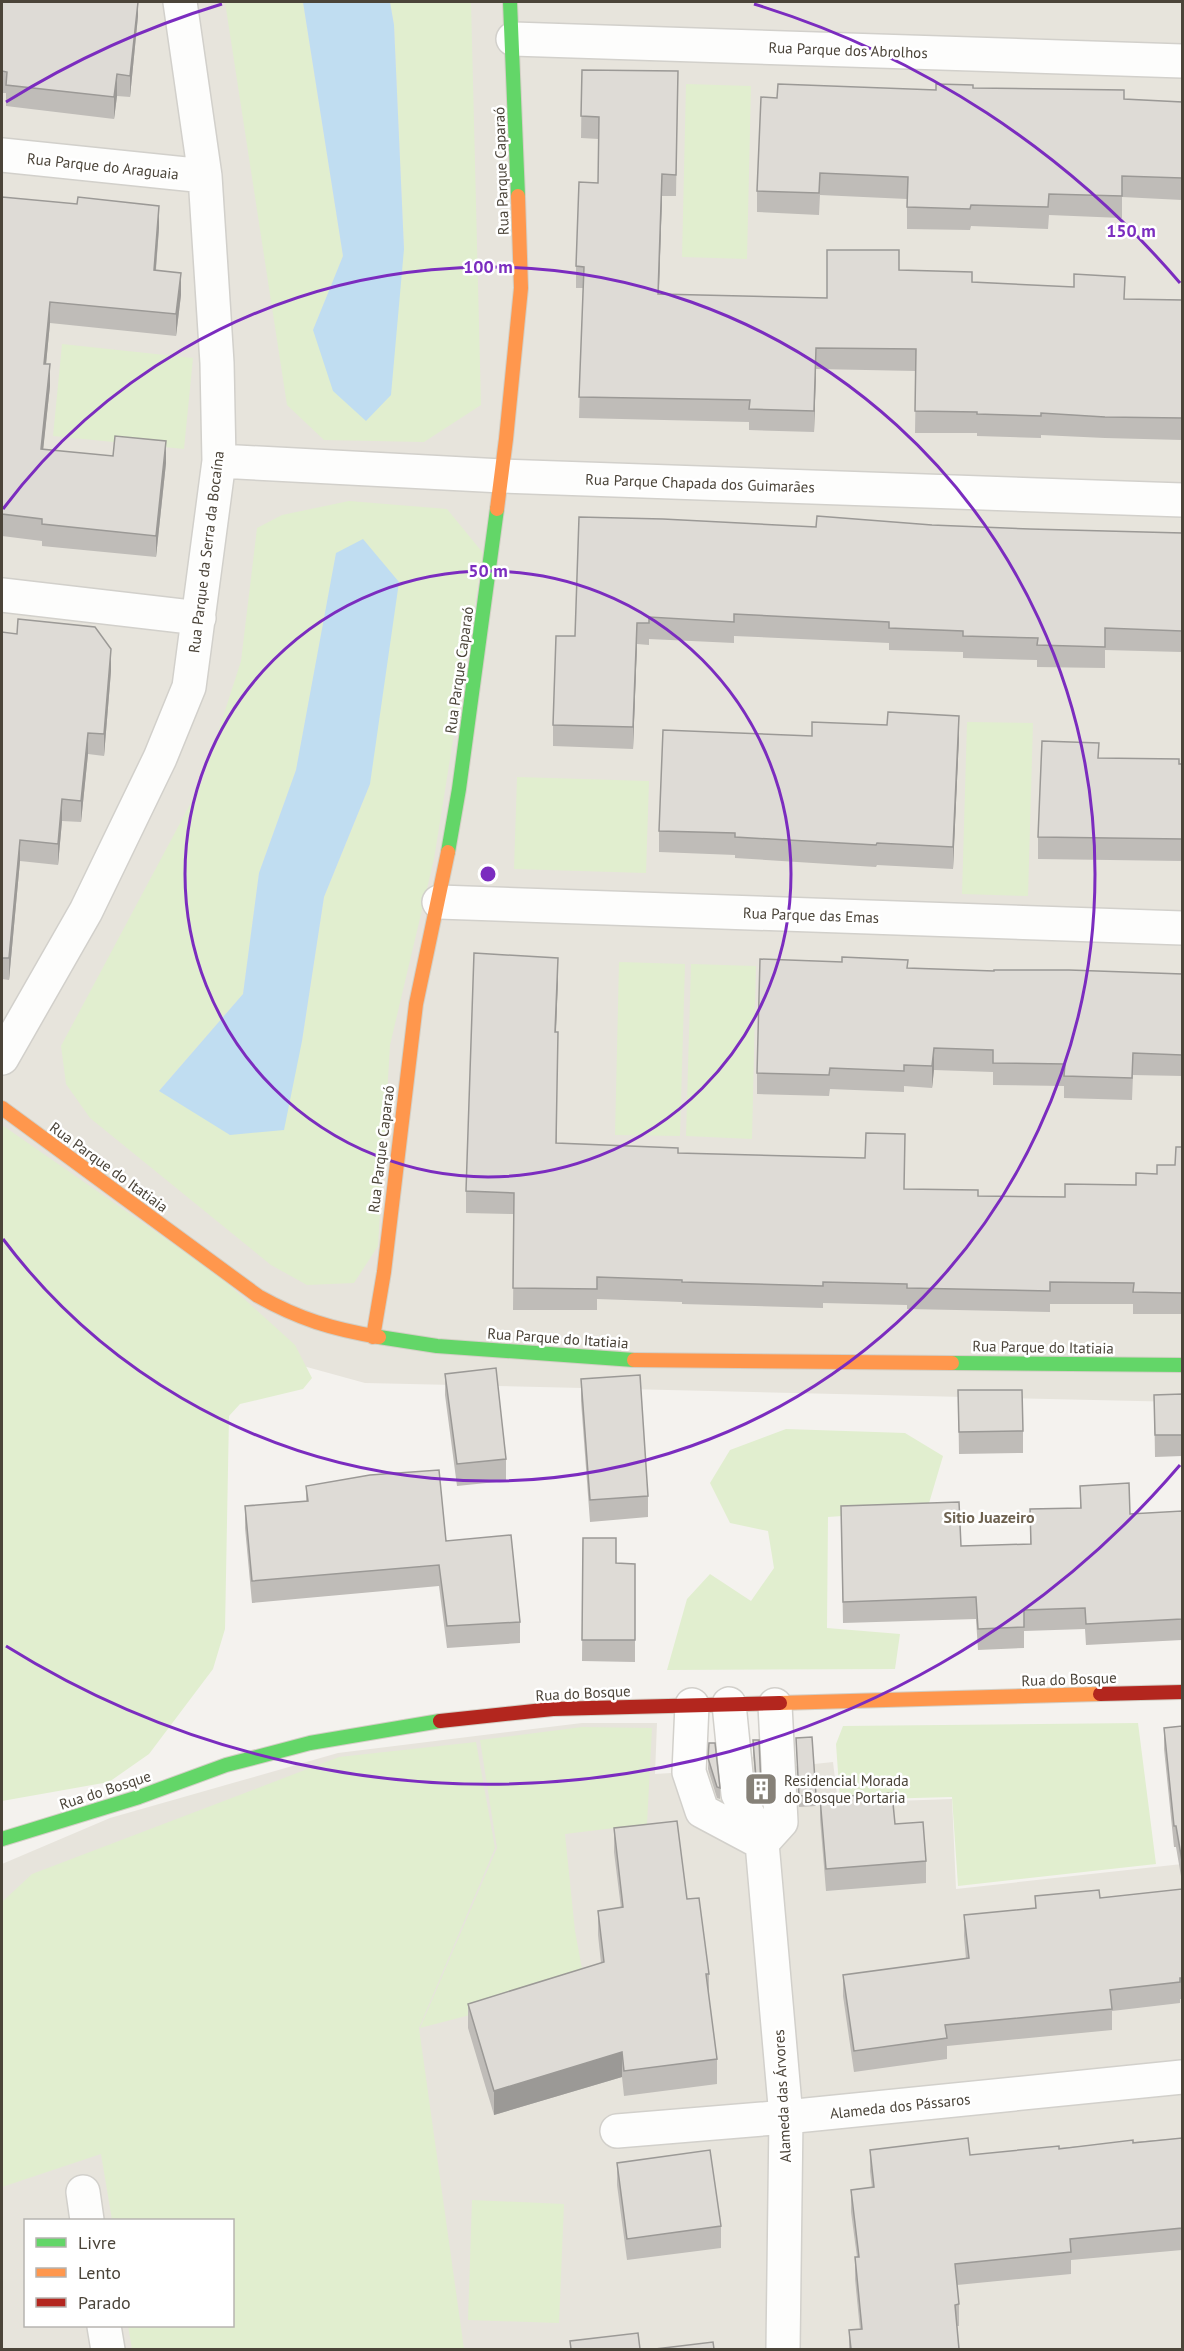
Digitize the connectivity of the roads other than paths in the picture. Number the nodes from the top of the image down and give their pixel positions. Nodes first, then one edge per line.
1 (180, 2) edge
2 (510, 2) edge
3 (513, 39) junction
4 (1182, 61) edge
5 (2, 155) edge
6 (205, 176) junction
7 (219, 461) junction
8 (502, 476) junction
9 (1182, 500) edge
10 (2, 595) edge
11 (199, 618) junction
12 (439, 902) junction
13 (1182, 928) edge
14 (2, 1058) edge
15 (2, 1108) edge
16 (373, 1337) junction
17 (1182, 1365) edge
18 (1182, 1692) edge
19 (729, 1704) junction
20 (693, 1705) junction
21 (775, 1705) junction
22 (2, 1839) edge
23 (762, 1843) junction
24 (1182, 2077) edge
25 (786, 2117) junction
26 (617, 2131) dead end
27 (104, 2327) edge
28 (108, 2349) edge
29 (783, 2349) edge

1 - 6 street, Rua Parque da Serra da Bocaína
2 - 3 street, Rua Parque Caparaó
3 - 4 street, Rua Parque dos Abrolhos
3 - 8 street, Rua Parque Caparaó
5 - 6 street, Rua Parque do Araguaia
6 - 7 street, Rua Parque da Serra da Bocaína
7 - 8 street, Rua Parque Chapada dos Guimarães
7 - 11 street, Rua Parque da Serra da Bocaína
8 - 9 street, Rua Parque Chapada dos Guimarães
8 - 12 street, Rua Parque Caparaó
10 - 11 street
11 - 14 street, Rua Parque da Serra da Bocaína
12 - 13 street, Rua Parque das Emas
12 - 16 street, Rua Parque Caparaó
15 - 16 street, Rua Parque do Itatiaia
16 - 17 street, Rua Parque do Itatiaia
18 - 21 street, Rua do Bosque
19 - 20 street, Rua do Bosque
19 - 21 street, Rua do Bosque
19 - 23 street, Alameda das Árvores
20 - 22 street, Rua do Bosque
20 - 23 street
21 - 23 street
23 - 25 street, Alameda das Árvores
24 - 25 street, Alameda dos Pássaros
25 - 26 street, Alameda dos Pássaros
25 - 29 street, Alameda das Árvores
27 - 28 street

